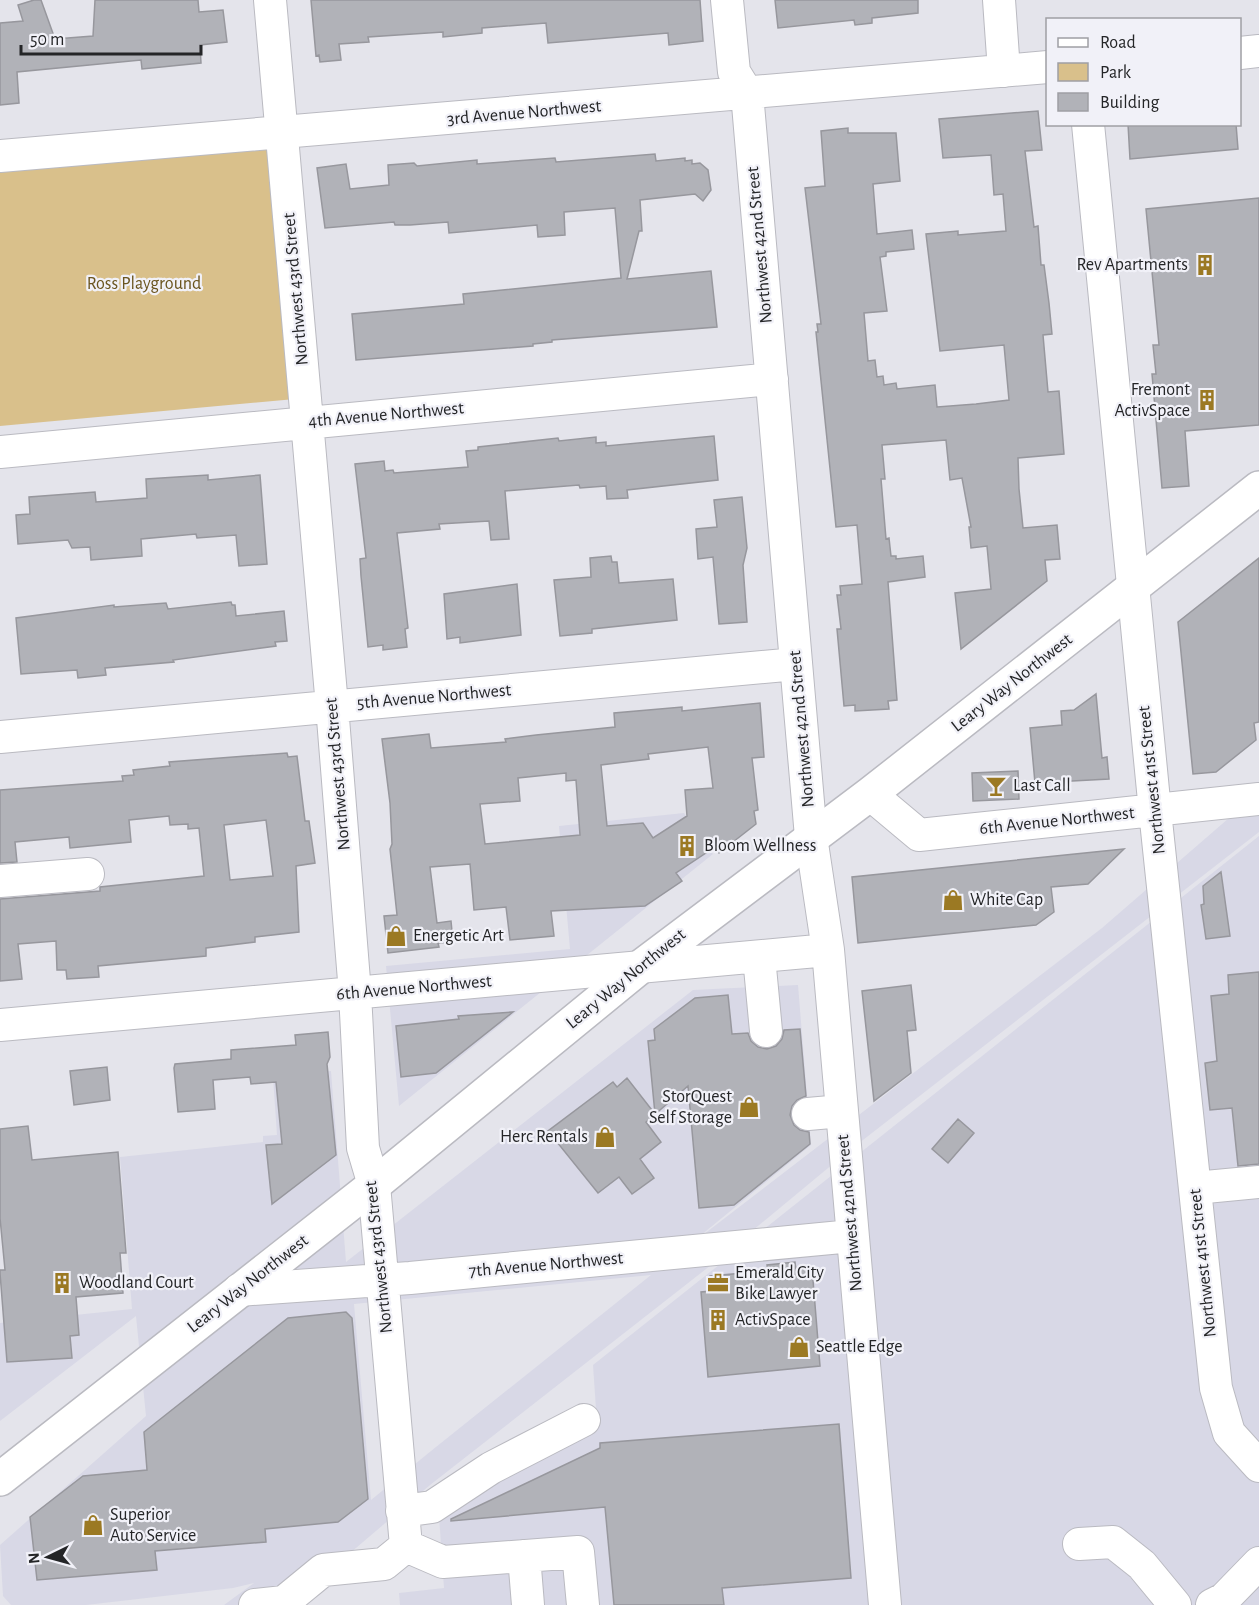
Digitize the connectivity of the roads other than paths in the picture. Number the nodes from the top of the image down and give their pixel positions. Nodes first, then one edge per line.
1 (270, 0) edge
2 (727, 0) edge
3 (999, 0) edge
4 (1259, 51) edge
5 (1241, 53) edge
6 (1046, 67) edge
7 (1004, 70) junction
8 (747, 93) junction
9 (1088, 126) edge
10 (282, 134) junction
11 (0, 156) edge
12 (772, 379) junction
13 (308, 423) junction
14 (0, 452) edge
15 (1259, 488) edge
16 (1133, 587) junction
17 (796, 664) junction
18 (332, 706) junction
19 (0, 737) edge
20 (870, 794) junction
21 (1259, 799) edge
22 (1155, 811) junction
23 (811, 837) junction
24 (88, 874) dead end
25 (0, 881) edge
26 (828, 950) junction
27 (759, 957) junction
28 (639, 968) junction
29 (355, 993) junction
30 (0, 1025) edge
31 (766, 1031) dead end
32 (842, 1111) junction
33 (808, 1114) dead end
34 (1259, 1182) edge
35 (374, 1185) junction
36 (1195, 1188) junction
37 (852, 1236) junction
38 (383, 1280) junction
39 (239, 1290) junction
40 (584, 1420) dead end
41 (1259, 1466) edge
42 (0, 1479) edge
43 (402, 1511) junction
44 (1079, 1544) dead end
45 (406, 1546) junction
46 (524, 1556) junction
47 (1259, 1563) edge
48 (274, 1604) edge
49 (528, 1605) edge
50 (583, 1605) edge
51 (885, 1605) edge
52 (1175, 1605) edge
53 (1212, 1605) edge

1 - 10 street, Northwest 43rd Street
2 - 8 street, Northwest 42nd Street
3 - 7 street
4 - 5 street
6 - 7 street, 3rd Avenue Northwest
7 - 8 street, 3rd Avenue Northwest
8 - 10 street, 3rd Avenue Northwest
8 - 12 street, Northwest 42nd Street
9 - 16 street, Northwest 41st Street
10 - 11 street, 3rd Avenue Northwest
10 - 13 street, Northwest 43rd Street
12 - 13 street, 4th Avenue Northwest
12 - 17 street, Northwest 42nd Street
13 - 14 street, 4th Avenue Northwest
13 - 18 street, Northwest 43rd Street
15 - 16 main road, Leary Way Northwest
16 - 20 main road, Leary Way Northwest
16 - 22 street, Northwest 41st Street
17 - 18 street, 5th Avenue Northwest
17 - 23 street, Northwest 42nd Street
18 - 19 street, 5th Avenue Northwest
18 - 29 street, Northwest 43rd Street
20 - 22 street, 6th Avenue Northwest
20 - 23 main road, Leary Way Northwest
21 - 22 street, 6th Avenue Northwest
22 - 36 street, Northwest 41st Street
23 - 26 street, Northwest 42nd Street
23 - 28 main road, Leary Way Northwest
24 - 25 street
26 - 27 street, 6th Avenue Northwest
26 - 32 street, Northwest 42nd Street
27 - 28 street, 6th Avenue Northwest
27 - 31 street
28 - 29 street, 6th Avenue Northwest
28 - 35 main road, Leary Way Northwest
29 - 30 street, 6th Avenue Northwest
29 - 35 street, Northwest 43rd Street
32 - 33 street
32 - 37 street, Northwest 42nd Street
34 - 36 street
35 - 38 street, Northwest 43rd Street
35 - 39 main road, Leary Way Northwest
36 - 41 street, Northwest 41st Street
37 - 38 street, 7th Avenue Northwest
37 - 51 street, Northwest 42nd Street
38 - 39 street, 7th Avenue Northwest
38 - 43 street, Northwest 43rd Street
39 - 42 main road, Leary Way Northwest
40 - 43 street
43 - 45 street, Northwest 43rd Street
44 - 52 street
45 - 46 street
45 - 48 street
46 - 49 street
46 - 50 street
47 - 53 street

